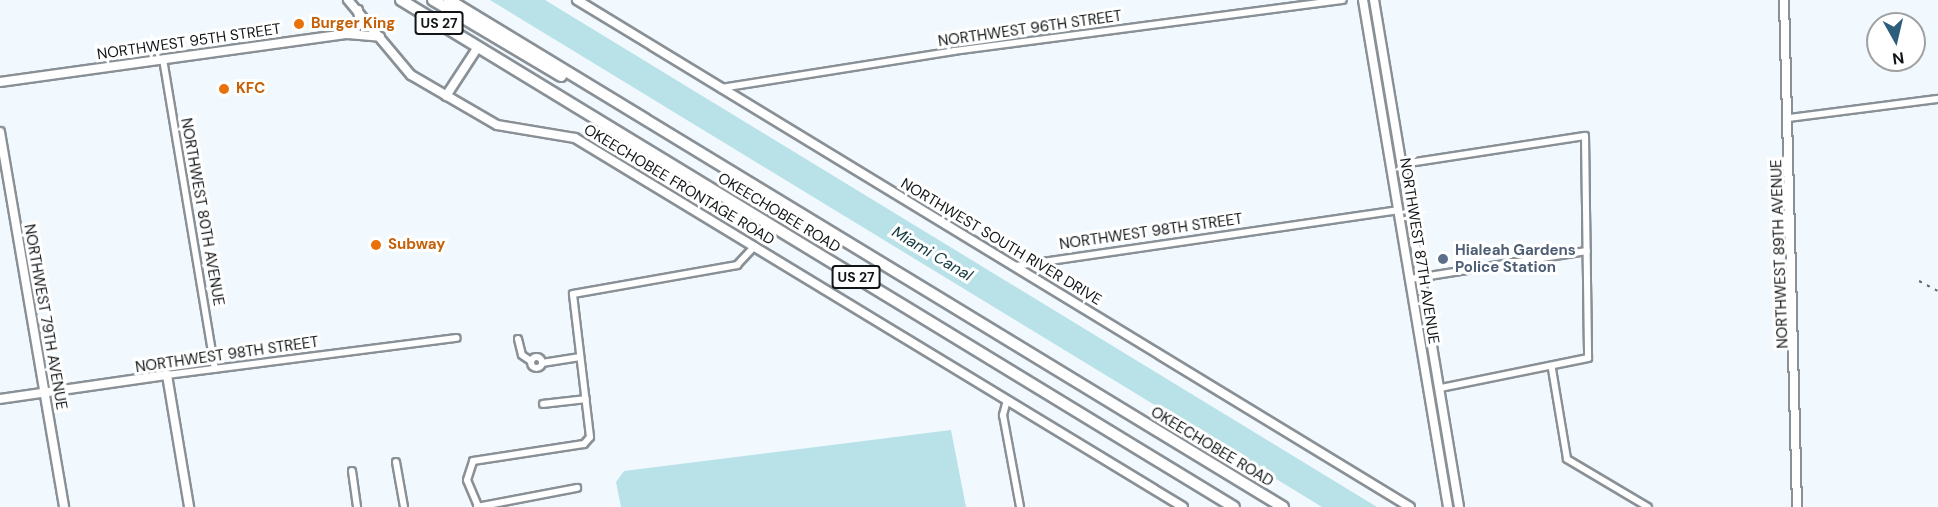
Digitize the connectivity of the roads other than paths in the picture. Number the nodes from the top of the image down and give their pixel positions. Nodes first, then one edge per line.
1 (348, 0) edge
2 (401, 0) edge
3 (433, 0) edge
4 (449, 0) edge
5 (577, 0) edge
6 (1343, 0) edge
7 (1363, 0) edge
8 (1374, 0) edge
9 (1784, 0) edge
10 (358, 9) junction
11 (466, 22) junction
12 (348, 34) junction
13 (380, 37) junction
14 (502, 45) junction
15 (478, 47) junction
16 (163, 59) junction
17 (0, 82) edge
18 (720, 88) junction
19 (446, 96) junction
20 (1938, 99) edge
21 (623, 107) junction
22 (1789, 118) junction
23 (0, 132) edge
24 (1402, 164) junction
25 (1398, 210) junction
26 (755, 246) junction
27 (1587, 251) junction
28 (1015, 266) junction
29 (1421, 276) junction
30 (1410, 279) junction
31 (457, 338) dead end
32 (518, 339) dead end
33 (579, 357) junction
34 (215, 369) junction
35 (1552, 369) junction
36 (166, 375) junction
37 (1440, 388) junction
38 (45, 393) junction
39 (0, 399) edge
40 (586, 399) junction
41 (1007, 400) junction
42 (543, 404) dead end
43 (396, 462) dead end
44 (352, 471) dead end
45 (577, 488) dead end
46 (1447, 506) edge
47 (64, 507) edge
48 (189, 507) edge
49 (357, 507) edge
50 (404, 507) edge
51 (478, 507) edge
52 (1020, 507) edge
53 (1183, 507) edge
54 (1234, 507) edge
55 (1283, 507) edge
56 (1410, 507) edge
57 (1459, 507) edge
58 (1648, 507) edge
59 (1797, 507) edge

1 - 10 street, OKEECHOBEE FRONTAGE ROAD
2 - 15 highway, OKEECHOBEE ROAD / US 27
3 - 11 highway
4 - 21 highway, OKEECHOBEE ROAD / US 27
5 - 18 street, NORTHWEST SOUTH RIVER DRIVE
6 - 18 street, NORTHWEST 96TH STREET
7 - 25 street, NORTHWEST 87TH AVENUE
8 - 24 street, NORTHWEST 87TH AVENUE
9 - 22 street, NORTHWEST 89TH AVENUE
10 - 12 street
10 - 13 street, OKEECHOBEE FRONTAGE ROAD
11 - 14 highway
11 - 15 highway
12 - 13 street, NORTHWEST 95TH STREET
12 - 16 street, NORTHWEST 95TH STREET
13 - 19 street, OKEECHOBEE FRONTAGE ROAD
14 - 15 highway
14 - 21 highway
15 - 19 street
15 - 54 highway, OKEECHOBEE ROAD / US 27
16 - 17 street, NORTHWEST 95TH STREET
16 - 34 street, NORTHWEST 80TH AVENUE
18 - 28 street, NORTHWEST SOUTH RIVER DRIVE
19 - 26 street, OKEECHOBEE FRONTAGE ROAD
20 - 22 street
21 - 55 highway, OKEECHOBEE ROAD / US 27
22 - 59 street, NORTHWEST 89TH AVENUE
23 - 38 street, NORTHWEST 79TH AVENUE
24 - 27 street
24 - 29 street, NORTHWEST 87TH AVENUE
25 - 28 street, NORTHWEST 98TH STREET
25 - 30 street, NORTHWEST 87TH AVENUE
26 - 33 street
26 - 41 street, OKEECHOBEE FRONTAGE ROAD
27 - 29 street
27 - 35 street
28 - 56 street, NORTHWEST SOUTH RIVER DRIVE
29 - 30 street
29 - 37 street, NORTHWEST 87TH AVENUE
30 - 46 street, NORTHWEST 87TH AVENUE
31 - 34 street, NORTHWEST 98TH STREET
32 - 33 street
33 - 40 street
34 - 36 street, NORTHWEST 98TH STREET
35 - 37 street
35 - 58 street
36 - 38 street, NORTHWEST 98TH STREET
36 - 48 street
37 - 57 street, NORTHWEST 87TH AVENUE
38 - 39 street, NORTHWEST 98TH STREET
38 - 47 street, NORTHWEST 79TH AVENUE
40 - 42 street
40 - 51 street
41 - 52 street
41 - 53 street, OKEECHOBEE FRONTAGE ROAD
43 - 50 street
44 - 49 street
45 - 51 street

